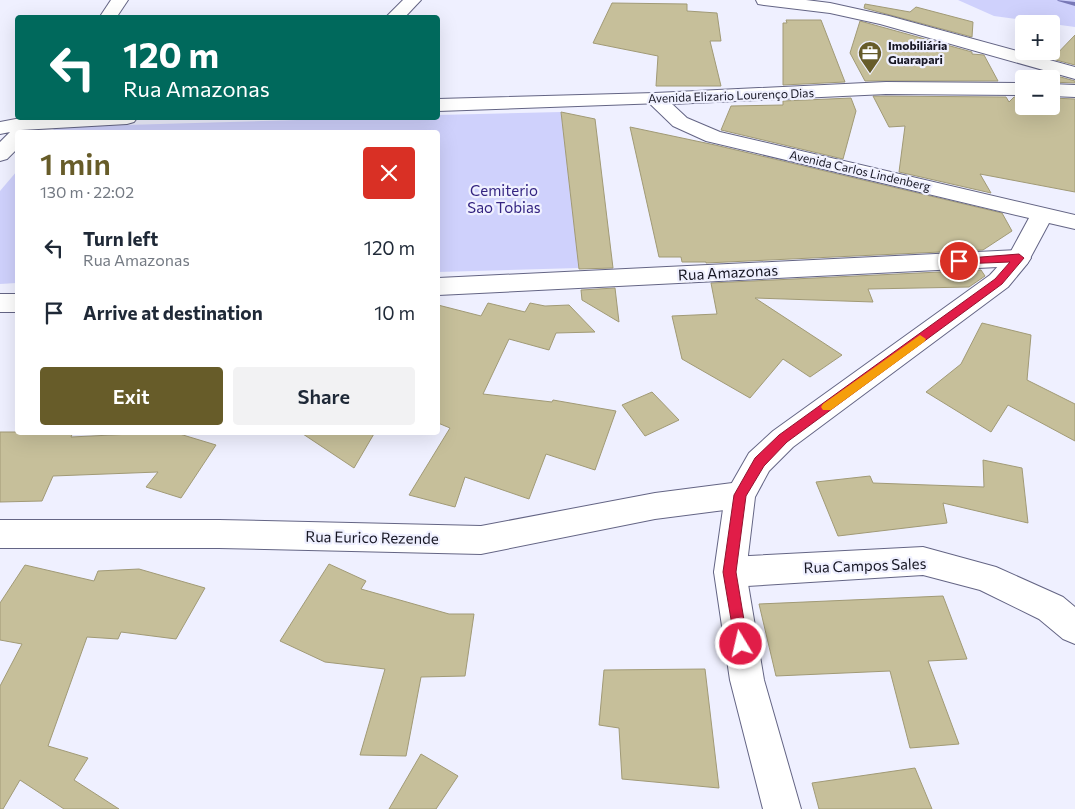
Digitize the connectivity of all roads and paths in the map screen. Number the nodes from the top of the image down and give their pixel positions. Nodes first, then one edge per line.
1 (120, 0) edge
2 (414, 0) edge
3 (764, 0) edge
4 (109, 15) edge
5 (396, 15) edge
6 (1075, 73) edge
7 (1015, 88) edge
8 (1060, 90) edge
9 (1075, 91) edge
10 (655, 99) junction
11 (440, 105) edge
12 (104, 120) edge
13 (24, 127) edge
14 (0, 128) edge
15 (15, 138) edge
16 (0, 155) edge
17 (1043, 214) junction
18 (1075, 222) edge
19 (1019, 258) junction
20 (440, 287) edge
21 (0, 303) edge
22 (15, 303) edge
23 (740, 495) junction
24 (0, 534) edge
25 (730, 572) junction
26 (1075, 628) edge
27 (782, 809) edge

1 - 4 street
2 - 5 street
3 - 6 street
7 - 10 street, Avenida Elizario Lourenço Dias
8 - 9 street
10 - 11 street, Avenida Elizario Lourenço Dias
10 - 17 street, Avenida Carlos Lindenberg
12 - 13 street
13 - 14 street
15 - 16 street
17 - 18 street, Avenida Carlos Lindenberg
17 - 19 street
19 - 20 street, Rua Amazonas
19 - 23 street
21 - 22 street
23 - 24 street, Rua Eurico Rezende
23 - 25 street
25 - 26 street, Rua Campos Sales
25 - 27 street

